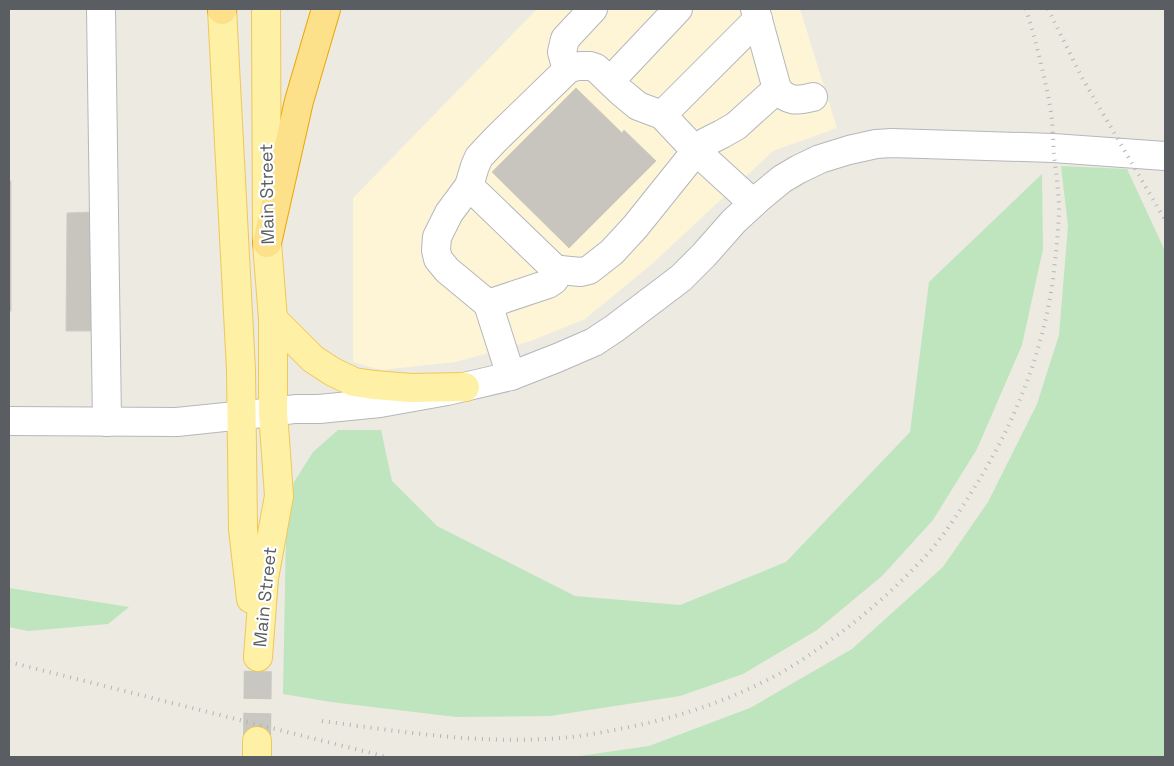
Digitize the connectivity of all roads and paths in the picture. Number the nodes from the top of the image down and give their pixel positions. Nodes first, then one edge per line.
1 (101, 9) edge
2 (222, 9) edge
3 (266, 9) edge
4 (326, 9) edge
5 (593, 9) edge
6 (678, 9) edge
7 (756, 14) edge
8 (567, 70) junction
9 (610, 81) junction
10 (777, 89) junction
11 (813, 97) dead end
12 (662, 115) junction
13 (696, 150) junction
14 (1165, 156) edge
15 (469, 186) junction
16 (753, 203) junction
17 (267, 243) junction
18 (560, 270) junction
19 (488, 304) junction
20 (273, 319) junction
21 (511, 376) junction
22 (465, 387) junction
23 (273, 412) junction
24 (241, 415) junction
25 (9, 421) edge
26 (107, 422) junction

1 - 26 street
2 - 24 main road, Main Street
3 - 17 main road, Main Street
4 - 17 highway
5 - 8 street
6 - 9 street
7 - 10 street
7 - 12 street
8 - 9 street
8 - 15 street
9 - 12 street
10 - 11 street
10 - 13 street
12 - 13 street
13 - 16 street
13 - 18 street
14 - 16 street
15 - 18 street
15 - 19 street
16 - 21 street
17 - 20 main road, Main Street
18 - 19 street
19 - 21 street
20 - 22 main road
20 - 23 main road, Main Street
21 - 22 street
22 - 23 street
23 - 24 street
23 - 24 main road, Main Street
24 - 26 street
25 - 26 street

